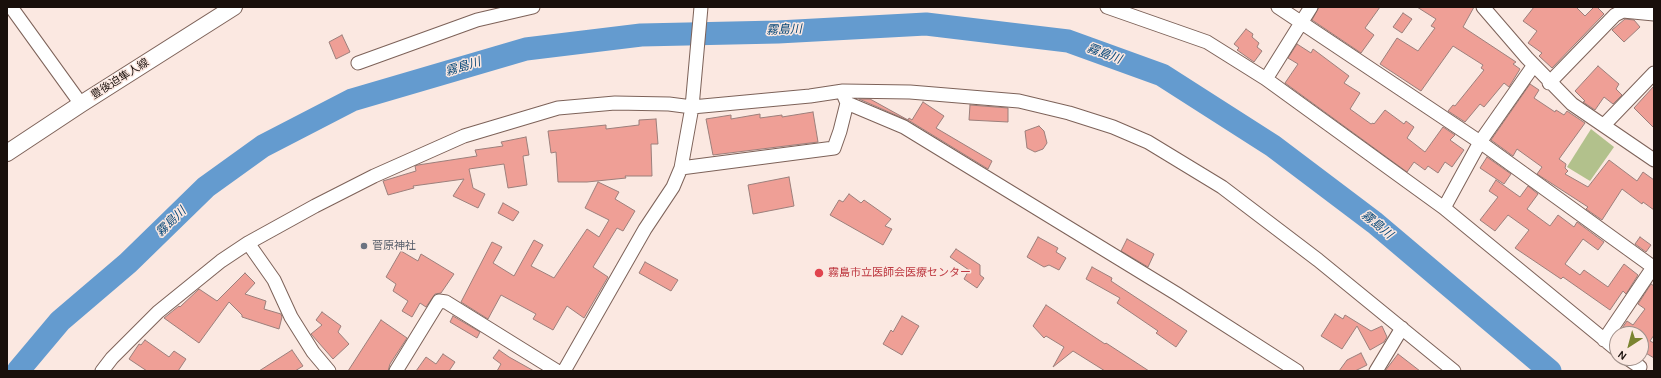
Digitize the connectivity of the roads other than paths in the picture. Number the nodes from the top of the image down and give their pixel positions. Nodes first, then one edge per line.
1 (11, 7) edge
2 (234, 7) edge
3 (534, 7) edge
4 (701, 7) edge
5 (1107, 7) edge
6 (1278, 7) edge
7 (1311, 7) edge
8 (1483, 7) edge
9 (1654, 14) edge
10 (1301, 21) junction
11 (358, 63) dead end
12 (1534, 65) junction
13 (1654, 73) edge
14 (1266, 79) junction
15 (1550, 83) junction
16 (845, 97) junction
17 (81, 104) junction
18 (692, 107) junction
19 (1604, 126) junction
20 (1480, 142) junction
21 (7, 153) edge
22 (1654, 160) edge
23 (681, 168) junction
24 (1444, 208) junction
25 (248, 243) junction
26 (1653, 266) edge
27 (1402, 328) junction
28 (1604, 340) junction
29 (1609, 344) edge
30 (102, 371) edge
31 (329, 371) edge
32 (396, 371) edge
33 (557, 371) edge
34 (564, 371) edge
35 (1297, 371) edge
36 (1376, 371) edge
37 (1454, 371) edge

1 - 17 street
2 - 17 main road, 豊後迫隼人線
3 - 11 street
4 - 18 street
5 - 14 street
6 - 10 street
7 - 10 street
8 - 12 street
9 - 15 street
10 - 14 street
10 - 20 street
12 - 15 street
12 - 20 street
13 - 19 street
14 - 24 street
15 - 19 street
16 - 18 street
16 - 23 street
16 - 27 street
16 - 35 street
17 - 21 main road, 豊後迫隼人線
18 - 23 street
18 - 25 street
19 - 22 street
20 - 24 street
20 - 26 street
23 - 34 street
24 - 28 street
25 - 30 street
25 - 31 street
26 - 28 street
27 - 36 street
27 - 37 street
28 - 29 street
32 - 33 street

